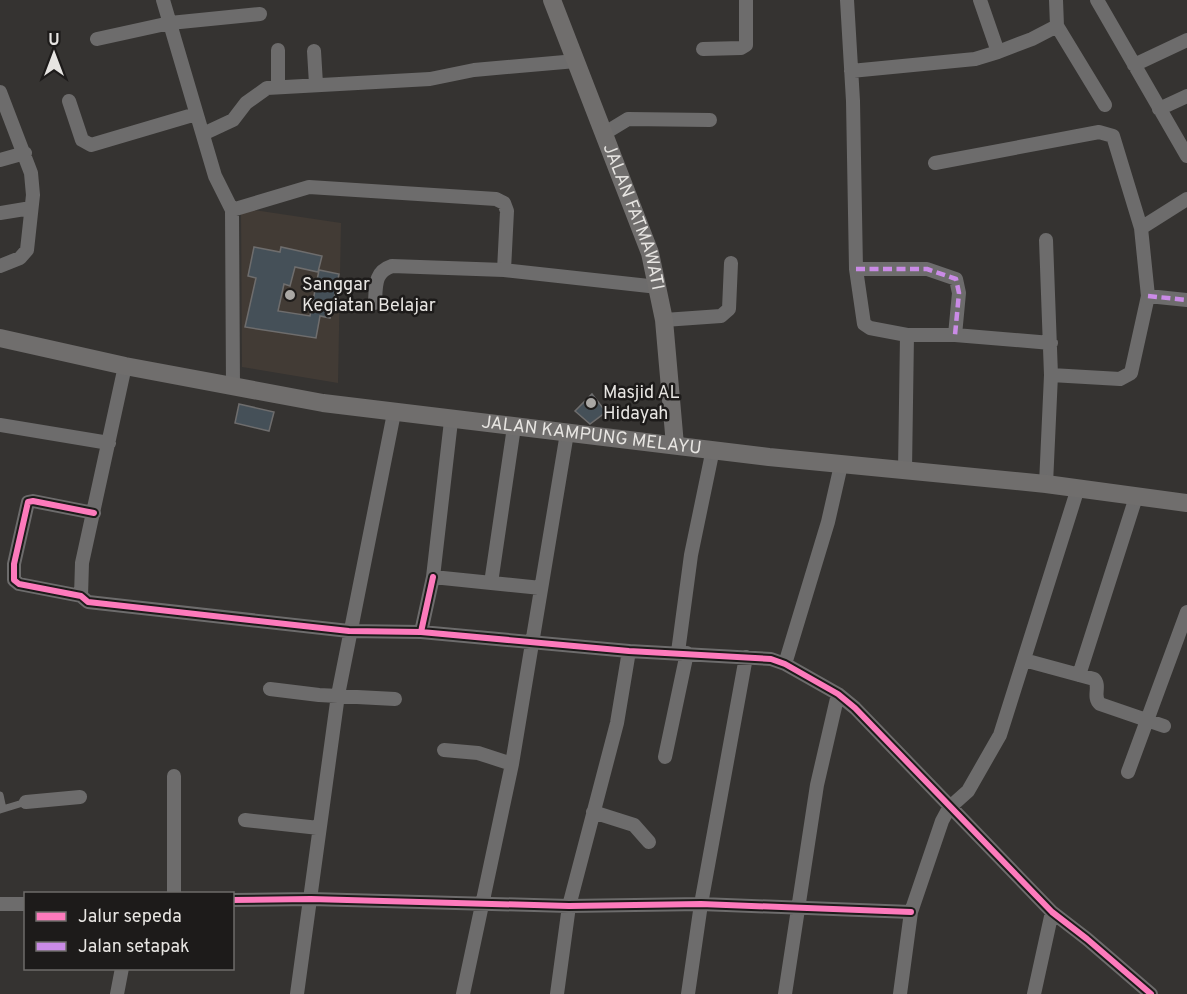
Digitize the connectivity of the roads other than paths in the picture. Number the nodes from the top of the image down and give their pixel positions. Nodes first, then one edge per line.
1 (163, 0) edge
2 (552, 0) edge
3 (746, 0) edge
4 (847, 0) edge
5 (980, 0) edge
6 (1055, 0) edge
7 (1097, 0) edge
8 (260, 15) dead end
9 (170, 23) junction
10 (1057, 26) junction
11 (97, 39) dead end
12 (1187, 40) edge
13 (703, 49) dead end
14 (278, 50) dead end
15 (314, 51) dead end
16 (998, 52) junction
17 (576, 61) junction
18 (1134, 65) junction
19 (851, 71) junction
20 (316, 84) junction
21 (278, 85) junction
22 (1187, 96) edge
23 (2, 101) edge
24 (69, 101) dead end
25 (1105, 105) dead end
26 (1159, 109) junction
27 (196, 114) junction
28 (710, 120) dead end
29 (605, 133) junction
30 (203, 134) junction
31 (25, 153) junction
32 (1187, 155) edge
33 (0, 160) edge
34 (935, 163) dead end
35 (1187, 199) edge
36 (31, 208) junction
37 (232, 210) junction
38 (0, 213) edge
39 (1141, 228) junction
40 (1046, 240) dead end
41 (731, 263) dead end
42 (0, 266) edge
43 (856, 269) junction
44 (504, 270) junction
45 (658, 287) junction
46 (1148, 296) junction
47 (1187, 300) edge
48 (375, 303) dead end
49 (664, 320) junction
50 (907, 335) junction
51 (954, 335) junction
52 (0, 338) edge
53 (1051, 343) junction
54 (125, 366) junction
55 (1051, 375) junction
56 (233, 387) junction
57 (394, 413) junction
58 (451, 421) junction
59 (0, 425) edge
60 (514, 427) junction
61 (567, 433) junction
62 (109, 443) junction
63 (675, 445) junction
64 (713, 449) junction
65 (841, 465) junction
66 (905, 470) junction
67 (1046, 483) junction
68 (1078, 488) junction
69 (1136, 497) junction
70 (1187, 503) edge
71 (94, 513) junction
72 (433, 578) junction
73 (491, 583) junction
74 (542, 588) junction
75 (81, 596) junction
76 (1187, 612) edge
77 (349, 631) junction
78 (421, 632) junction
79 (1183, 633) edge
80 (533, 641) junction
81 (630, 651) junction
82 (682, 652) junction
83 (746, 657) junction
84 (1024, 660) junction
85 (785, 664) junction
86 (1079, 675) junction
87 (270, 689) dead end
88 (838, 694) junction
89 (338, 695) junction
90 (395, 699) dead end
91 (1146, 720) junction
92 (1164, 726) dead end
93 (444, 750) dead end
94 (665, 757) dead end
95 (512, 764) junction
96 (1128, 772) dead end
97 (174, 776) dead end
98 (0, 795) edge
99 (81, 797) dead end
100 (26, 802) joint
101 (949, 808) junction
102 (2, 810) edge
103 (593, 812) junction
104 (245, 819) dead end
105 (319, 828) junction
106 (649, 842) dead end
107 (174, 892) edge
108 (311, 898) junction
109 (234, 900) edge
110 (482, 903) junction
111 (0, 904) edge
112 (24, 904) edge
113 (701, 904) junction
114 (569, 906) junction
115 (798, 908) junction
116 (911, 912) junction
117 (1052, 912) junction
118 (122, 970) edge
119 (117, 994) edge
120 (297, 994) edge
121 (464, 994) edge
122 (557, 994) edge
123 (688, 994) edge
124 (785, 994) edge
125 (900, 994) edge
126 (1034, 994) edge
127 (1151, 994) edge

1 - 9 street
2 - 17 main road, JALAN FATMAWATI
3 - 13 street
4 - 19 street
5 - 16 street
6 - 10 street
7 - 18 street
8 - 9 street
9 - 11 street
9 - 27 street
10 - 16 street
10 - 25 street
12 - 18 street
14 - 21 street
15 - 20 street
16 - 19 street
17 - 20 street
17 - 29 main road, JALAN FATMAWATI
18 - 26 street
19 - 43 street
20 - 21 street
21 - 30 street
22 - 26 street
23 - 31 street
24 - 27 street
26 - 32 street
27 - 30 street
28 - 29 street
29 - 45 main road, JALAN FATMAWATI
30 - 37 street
31 - 33 street
31 - 36 street
34 - 39 street
35 - 39 street
36 - 38 street
36 - 42 street
37 - 44 street
37 - 56 street
39 - 46 street
40 - 53 street
41 - 49 street
43 - 50 street
43 - 51 street
44 - 45 street
44 - 48 street
45 - 49 main road, JALAN FATMAWATI
46 - 47 street
46 - 55 street
49 - 63 main road, JALAN FATMAWATI
50 - 51 street
50 - 66 street
51 - 53 street
52 - 54 main road, JALAN KAMPUNG MELAYU
53 - 55 street
54 - 56 main road, JALAN KAMPUNG MELAYU
54 - 62 street
55 - 67 street
56 - 57 main road, JALAN KAMPUNG MELAYU
57 - 58 main road, JALAN KAMPUNG MELAYU
57 - 77 street
58 - 60 main road, JALAN KAMPUNG MELAYU
58 - 72 street
59 - 62 street
60 - 61 main road, JALAN KAMPUNG MELAYU
60 - 73 street
61 - 63 main road, JALAN KAMPUNG MELAYU
61 - 74 street
62 - 71 street
63 - 64 main road, JALAN KAMPUNG MELAYU
64 - 65 main road, JALAN KAMPUNG MELAYU
64 - 82 street
65 - 66 main road, JALAN KAMPUNG MELAYU
65 - 85 street
66 - 67 main road, JALAN KAMPUNG MELAYU
67 - 68 main road, JALAN KAMPUNG MELAYU
68 - 69 main road, JALAN KAMPUNG MELAYU
68 - 84 street
69 - 70 main road, JALAN KAMPUNG MELAYU
69 - 86 street
71 - 75 street
71 - 75 street
72 - 73 street
72 - 78 street
73 - 74 street
74 - 80 street
75 - 77 street
76 - 79 street
77 - 78 street
77 - 89 street
78 - 80 street
79 - 91 street
80 - 81 street
80 - 95 street
81 - 82 street
81 - 103 street
82 - 83 street
82 - 94 street
83 - 85 street
83 - 113 street
84 - 86 street
84 - 101 street
85 - 88 street
86 - 91 street
87 - 89 street
88 - 101 street
88 - 115 street
89 - 90 street
89 - 105 street
91 - 92 street
91 - 96 street
93 - 95 street
95 - 110 street
97 - 107 street
98 - 102 lane
99 - 100 street
100 - 102 lane
101 - 116 street
101 - 117 street
103 - 106 street
103 - 114 street
104 - 105 street
105 - 108 street
108 - 109 street
108 - 110 street
108 - 120 street
110 - 114 street
110 - 121 street
111 - 112 street
113 - 114 street
113 - 115 street
113 - 123 street
114 - 122 street
115 - 116 street
115 - 124 street
116 - 125 street
117 - 126 street
117 - 127 street
118 - 119 street

